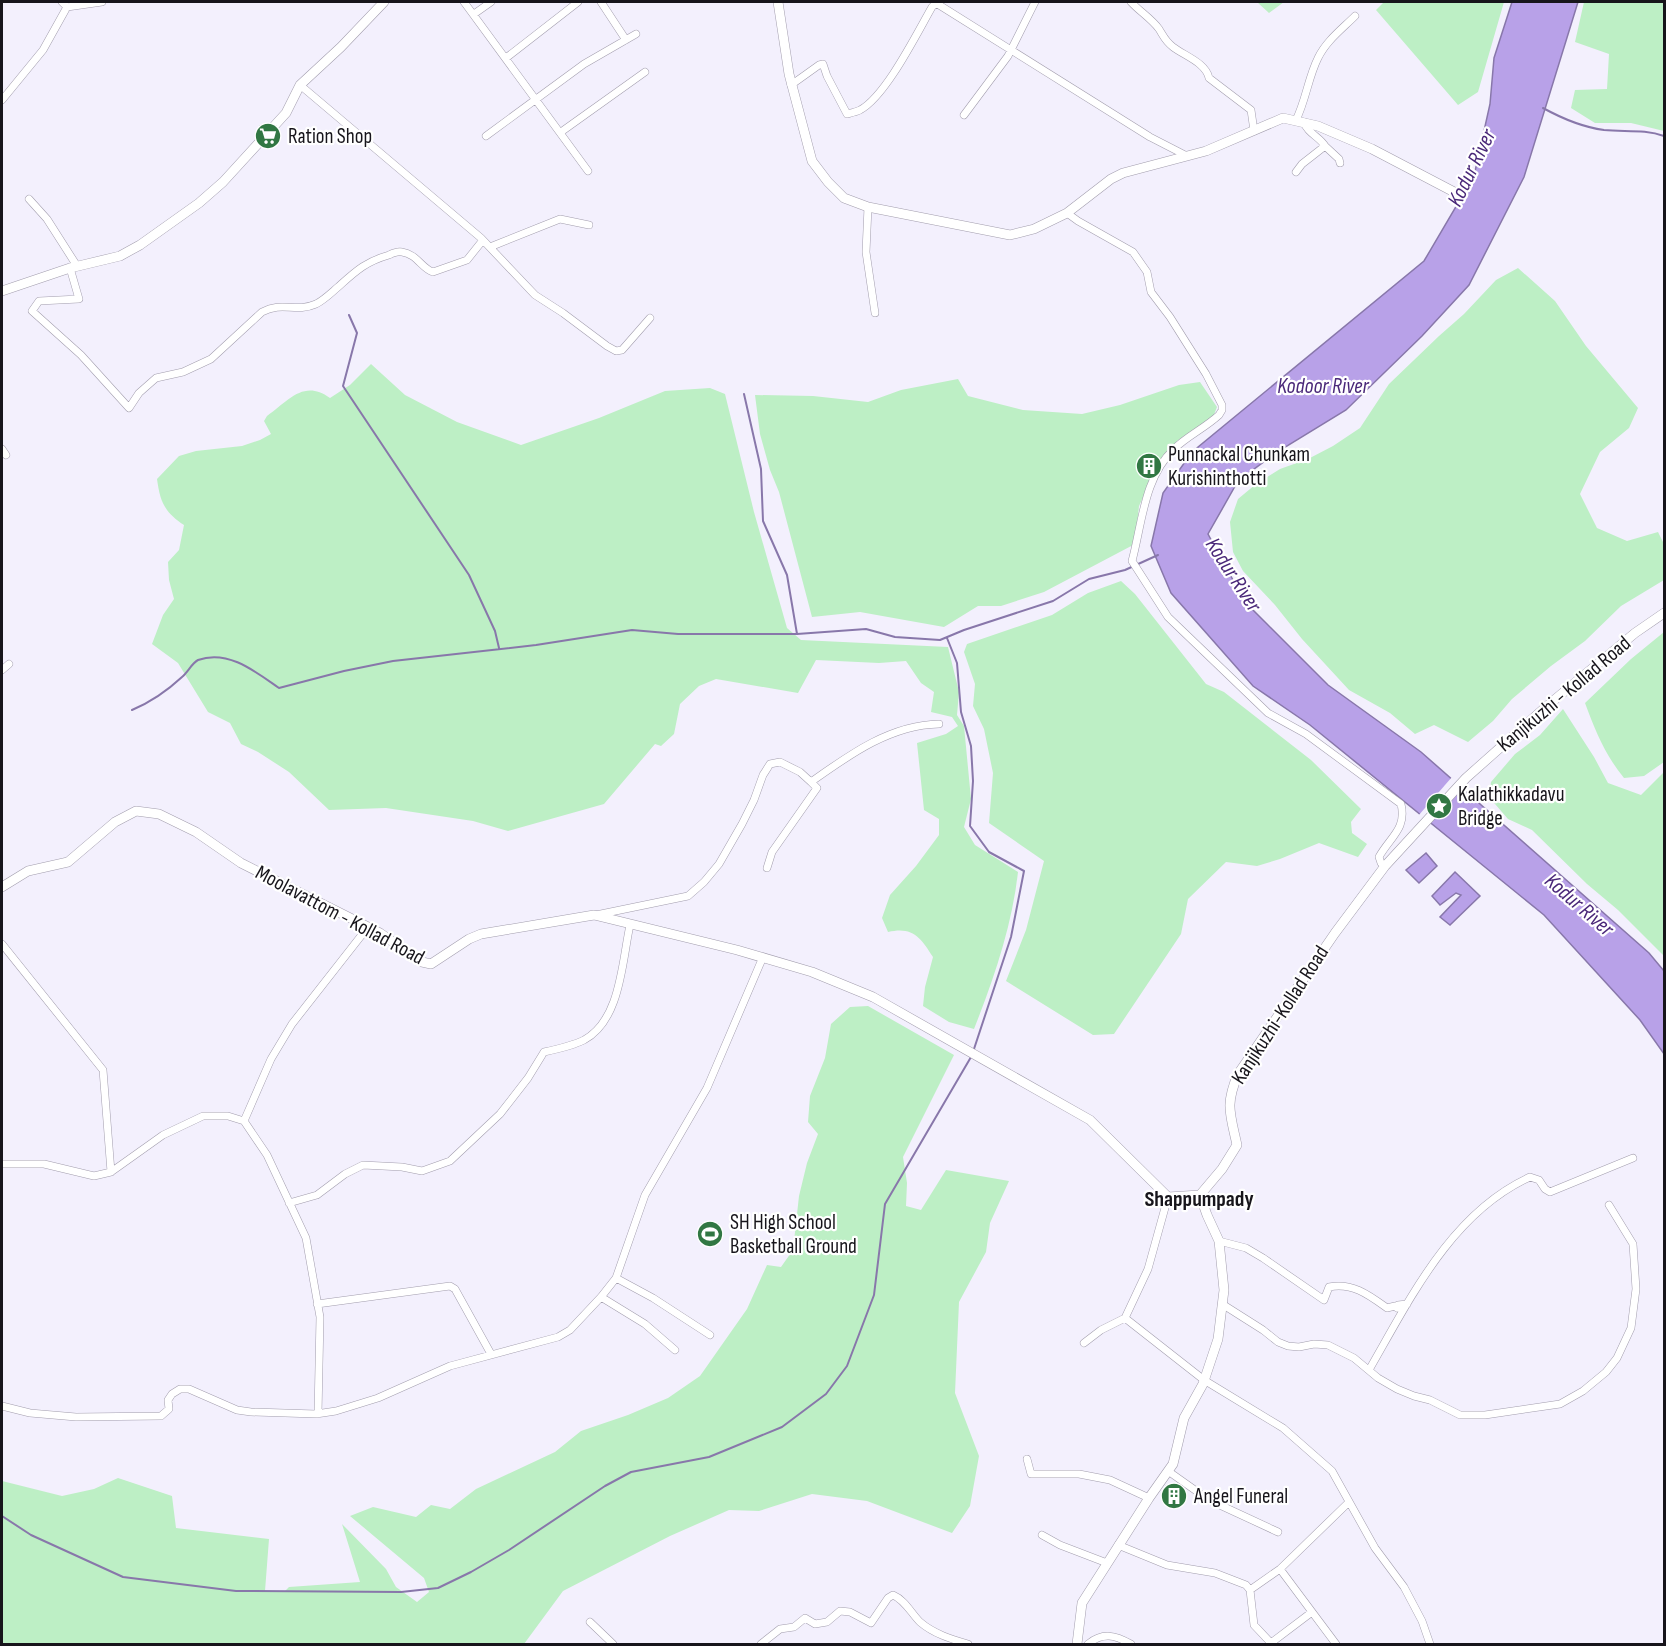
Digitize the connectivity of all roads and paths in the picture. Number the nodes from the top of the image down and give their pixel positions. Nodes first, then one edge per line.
1 (102, 2) edge
2 (384, 2) edge
3 (464, 2) edge
4 (491, 2) edge
5 (578, 2) edge
6 (601, 2) edge
7 (778, 2) edge
8 (1035, 2) edge
9 (1131, 2) edge
10 (65, 4) edge
11 (474, 14) junction
12 (1355, 16) dead end
13 (636, 34) dead end
14 (626, 40) junction
15 (1010, 50) junction
16 (506, 58) junction
17 (645, 72) dead end
18 (300, 85) junction
19 (791, 85) junction
20 (2, 100) edge
21 (537, 100) junction
22 (964, 115) dead end
23 (1300, 121) junction
24 (1254, 131) junction
25 (561, 132) junction
26 (486, 136) dead end
27 (1325, 146) junction
28 (1187, 156) junction
29 (1340, 163) dead end
30 (588, 171) dead end
31 (1296, 172) dead end
32 (1458, 194) dead end
33 (29, 199) dead end
34 (868, 207) junction
35 (1067, 213) junction
36 (589, 225) dead end
37 (483, 240) junction
38 (490, 247) junction
39 (73, 267) junction
40 (2, 291) edge
41 (875, 313) dead end
42 (650, 318) dead end
43 (1665, 613) edge
44 (9, 664) dead end
45 (2, 670) edge
46 (939, 724) dead end
47 (811, 782) junction
48 (1418, 831) joint
49 (1385, 866) junction
50 (767, 868) dead end
51 (2, 887) edge
52 (594, 915) junction
53 (630, 925) junction
54 (368, 927) junction
55 (2, 944) edge
56 (763, 957) junction
57 (244, 1121) junction
58 (1633, 1158) dead end
59 (2, 1164) edge
60 (111, 1172) junction
61 (1200, 1195) junction
62 (1168, 1197) junction
63 (289, 1203) junction
64 (1609, 1205) dead end
65 (1220, 1241) junction
66 (615, 1278) junction
67 (602, 1297) junction
68 (317, 1304) junction
69 (1222, 1304) junction
70 (1407, 1304) junction
71 (1125, 1318) junction
72 (710, 1335) dead end
73 (1084, 1343) dead end
74 (675, 1350) dead end
75 (491, 1354) junction
76 (1369, 1370) junction
77 (1204, 1380) junction
78 (2, 1406) edge
79 (318, 1414) junction
80 (1027, 1459) dead end
81 (1168, 1471) junction
82 (1149, 1498) junction
83 (1348, 1503) junction
84 (1278, 1532) dead end
85 (1042, 1535) dead end
86 (1118, 1545) junction
87 (1107, 1563) junction
88 (1280, 1569) junction
89 (1250, 1590) junction
90 (1312, 1612) junction
91 (590, 1622) dead end
92 (613, 1644) edge
93 (761, 1644) edge
94 (968, 1644) edge
95 (1077, 1644) edge
96 (1088, 1644) edge
97 (1131, 1644) edge
98 (1336, 1644) edge
99 (1430, 1644) edge

1 - 10 street
2 - 18 main road
3 - 11 street
4 - 11 street
5 - 16 street
6 - 14 street
7 - 19 main road
8 - 15 street
9 - 24 street
10 - 20 street
11 - 16 street
12 - 23 street
13 - 14 street
14 - 21 street
15 - 19 street
15 - 22 street
15 - 28 street
16 - 21 street
17 - 25 street
18 - 37 street
18 - 39 main road
19 - 34 main road
21 - 25 street
21 - 26 street
23 - 24 main road
23 - 27 street
23 - 32 main road
24 - 28 main road
25 - 30 street
27 - 29 street
27 - 31 street
28 - 35 main road
33 - 39 street
34 - 35 main road
34 - 41 street
35 - 49 street
36 - 38 street
37 - 38 street
37 - 39 street
38 - 42 street
39 - 40 main road
43 - 48 main road, Kanjikuzhi - Kollad Road
44 - 45 street
46 - 47 street
47 - 50 street
47 - 52 street
48 - 49 main road, Kanjikuzhi-Kollad Road
49 - 61 main road, Kanjikuzhi-Kollad Road
51 - 54 main road, Moolavattom - Kollad Road
52 - 53 main road, Moolavattom - Kollad Road
52 - 54 main road, Moolavattom - Kollad Road
53 - 56 main road, Moolavattom - Kollad Road
53 - 63 street
54 - 57 street
55 - 60 street
56 - 62 main road, Moolavattom - Kollad Road
56 - 66 street
57 - 60 street
57 - 63 street
58 - 70 street
59 - 60 street
61 - 62 main road
61 - 65 main road
62 - 71 street
63 - 68 street
64 - 76 street
65 - 69 main road
65 - 70 street
66 - 67 street
66 - 72 street
67 - 74 street
67 - 75 street
68 - 75 street
68 - 79 street
69 - 76 street
69 - 77 main road
70 - 76 street
71 - 73 street
71 - 77 street
75 - 79 street
77 - 81 main road
77 - 83 street
78 - 79 street
80 - 82 street
81 - 82 main road
81 - 84 street
82 - 86 main road
83 - 88 street
83 - 99 street
85 - 87 street
86 - 87 main road
86 - 89 street
87 - 95 main road
88 - 89 street
88 - 90 street
89 - 90 street
90 - 98 street
91 - 92 street
93 - 94 street
96 - 97 street

